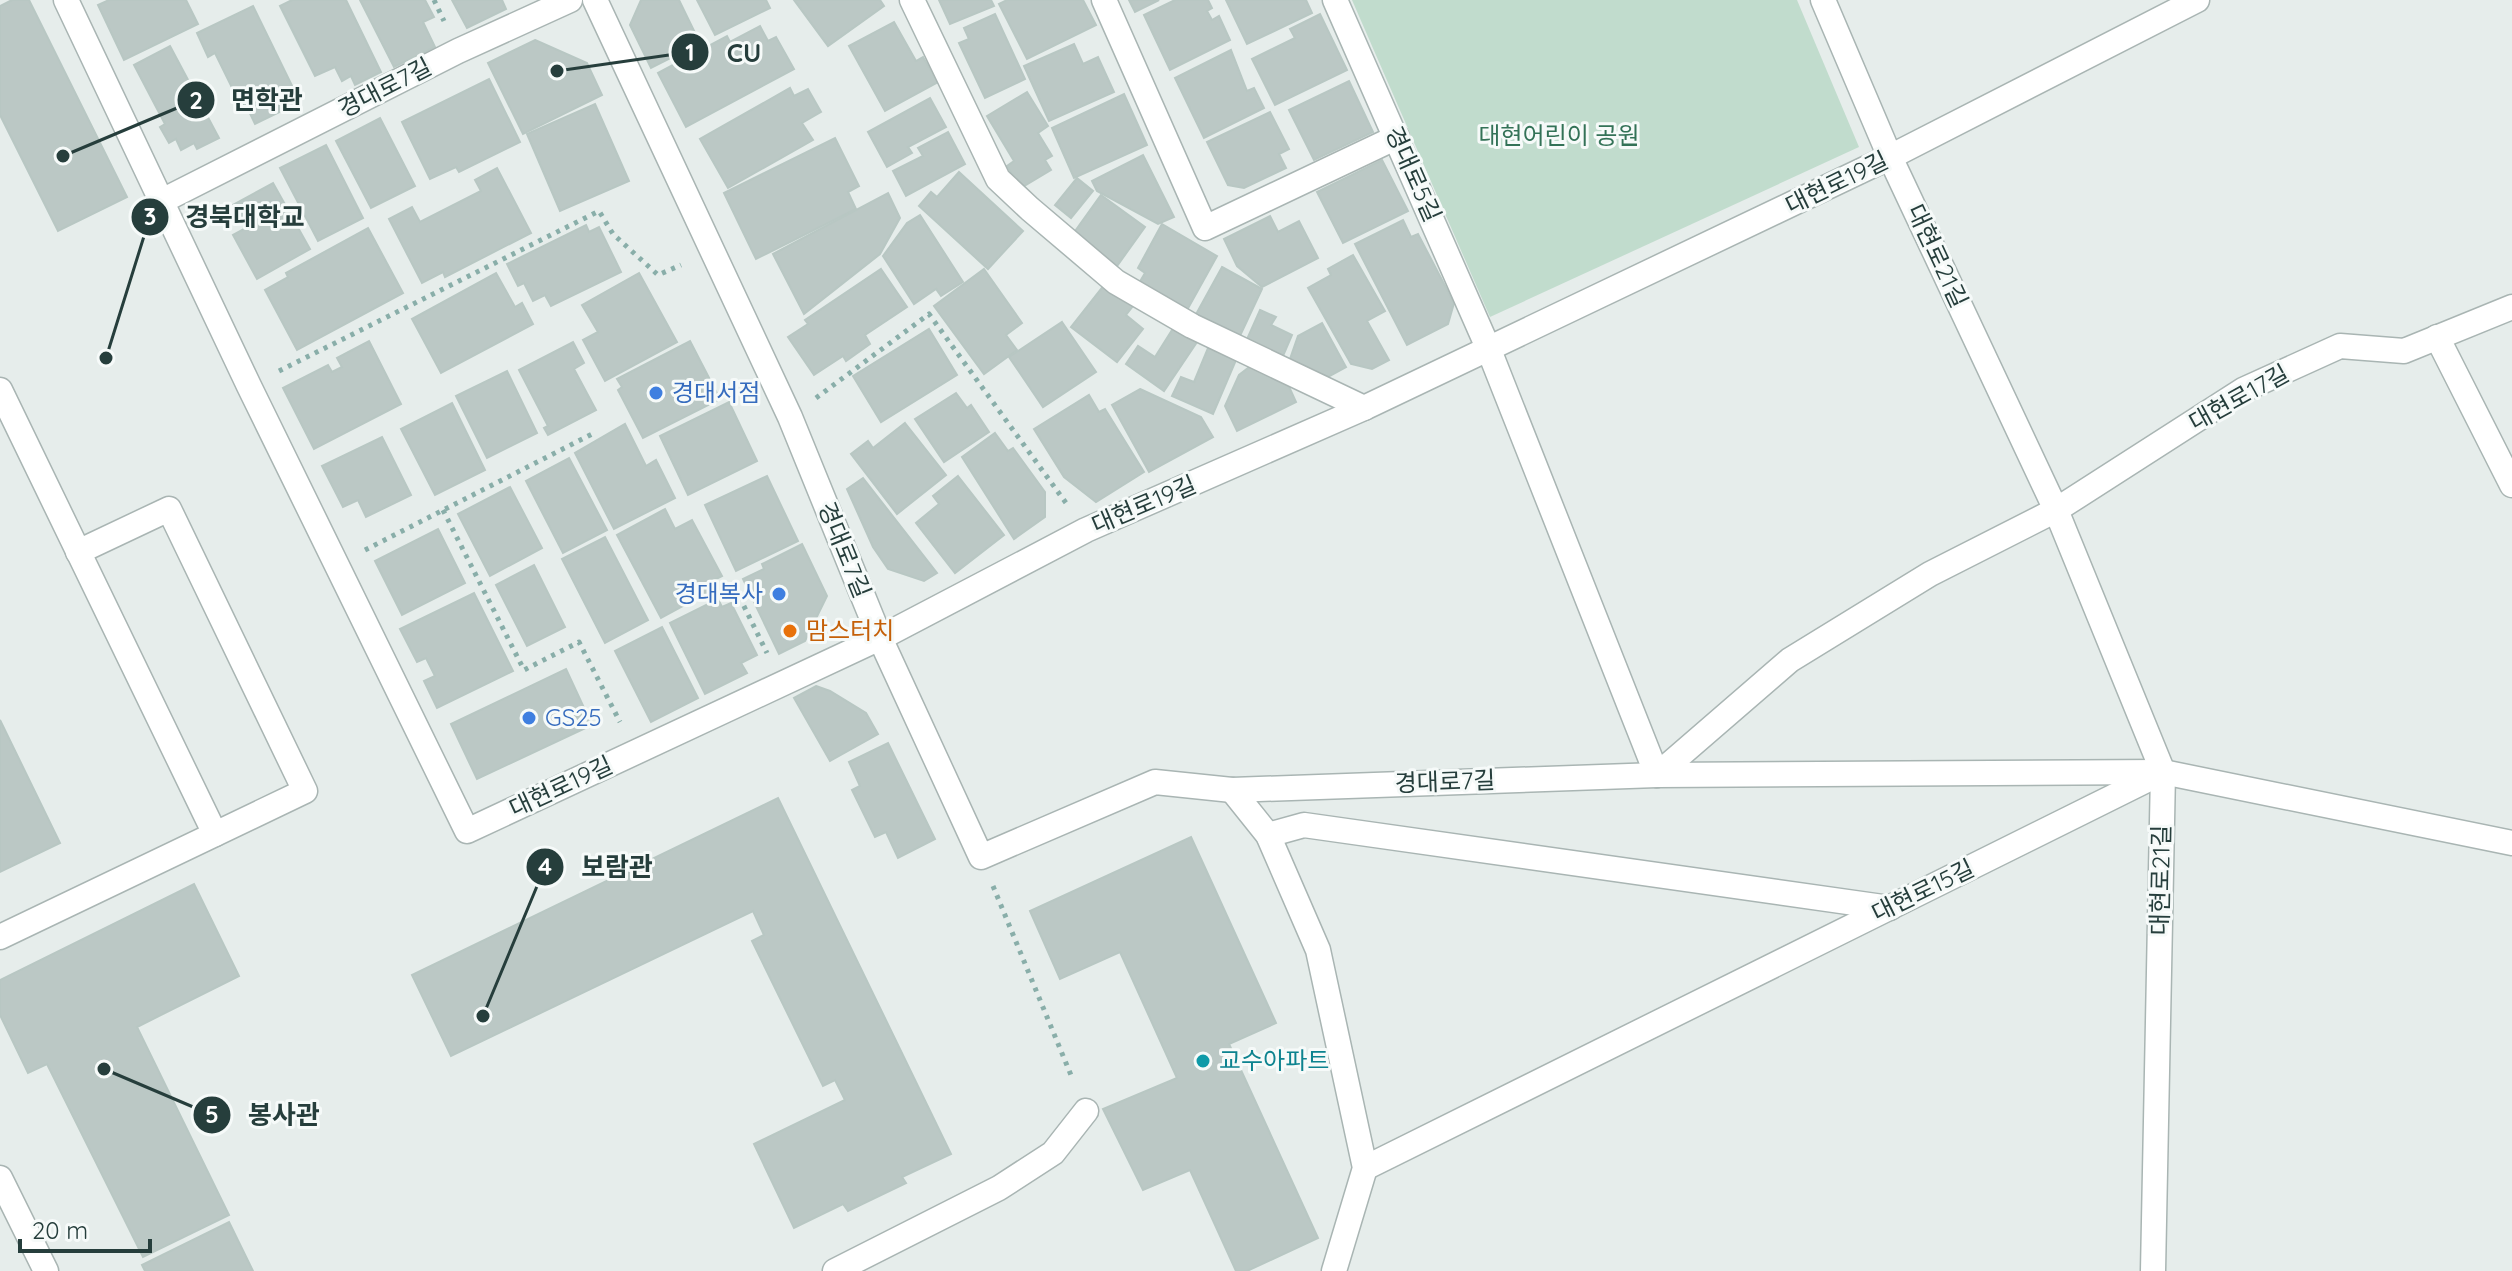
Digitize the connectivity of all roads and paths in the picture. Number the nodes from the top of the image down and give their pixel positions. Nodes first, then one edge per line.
1 (66, 0) edge
2 (570, 0) edge
3 (595, 0) edge
4 (912, 0) edge
5 (1104, 0) edge
6 (1335, 0) edge
7 (1823, 0) edge
8 (2184, 3) edge
9 (1397, 137) junction
10 (1890, 157) junction
11 (160, 202) junction
12 (711, 252) junction
13 (2512, 307) edge
14 (2437, 337) junction
15 (1489, 350) junction
16 (249, 386) junction
17 (0, 390) edge
18 (1364, 408) junction
19 (790, 417) junction
20 (594, 433) dead end
21 (2512, 485) edge
22 (443, 510) junction
23 (2056, 510) junction
24 (1086, 530) junction
25 (78, 552) junction
26 (336, 565) junction
27 (735, 588) dead end
28 (880, 638) junction
29 (782, 683) junction
30 (635, 752) junction
31 (2163, 772) junction
32 (1657, 775) junction
33 (1232, 790) junction
34 (215, 834) junction
35 (1268, 835) junction
36 (2512, 843) edge
37 (981, 857) junction
38 (1890, 908) junction
39 (0, 937) edge
40 (1086, 1111) joint
41 (1365, 1168) junction
42 (0, 1178) edge
43 (46, 1271) edge
44 (835, 1271) edge
45 (1334, 1271) edge
46 (2153, 1271) edge

1 - 11 street, 대현로19길
2 - 11 street, 경대로7길
3 - 12 street, 경대로7길
4 - 18 street
5 - 9 street
6 - 9 street, 경대로5길
7 - 10 street, 대현로21길
8 - 10 street, 대현로19길
9 - 15 street, 경대로5길
10 - 15 street, 대현로19길
10 - 23 street, 대현로21길
11 - 16 street, 대현로19길
12 - 16 path
12 - 19 street, 경대로7길
13 - 14 street, 대현로17길
14 - 21 street
14 - 23 street, 대현로17길
15 - 18 street, 대현로19길
15 - 32 street
16 - 26 street, 대현로19길
17 - 25 street
18 - 24 street, 대현로19길
19 - 24 path
19 - 28 street, 경대로7길
20 - 22 path
22 - 26 path
22 - 30 path
23 - 31 street, 대현로21길
23 - 32 street
24 - 28 street, 대현로19길
25 - 34 street
25 - 34 street
26 - 30 street, 대현로19길
27 - 29 path
28 - 29 street, 대현로19길
28 - 37 street, 경대로7길
29 - 30 street, 대현로19길
31 - 32 street, 경대로7길
31 - 36 street
31 - 38 street, 대현로15길
31 - 46 street, 대현로21길
32 - 33 street, 경대로7길
33 - 35 street
33 - 37 street, 경대로7길
34 - 39 street
35 - 38 street
35 - 41 street
37 - 40 path
38 - 41 street, 대현로15길
40 - 44 street
41 - 45 street
42 - 43 street

